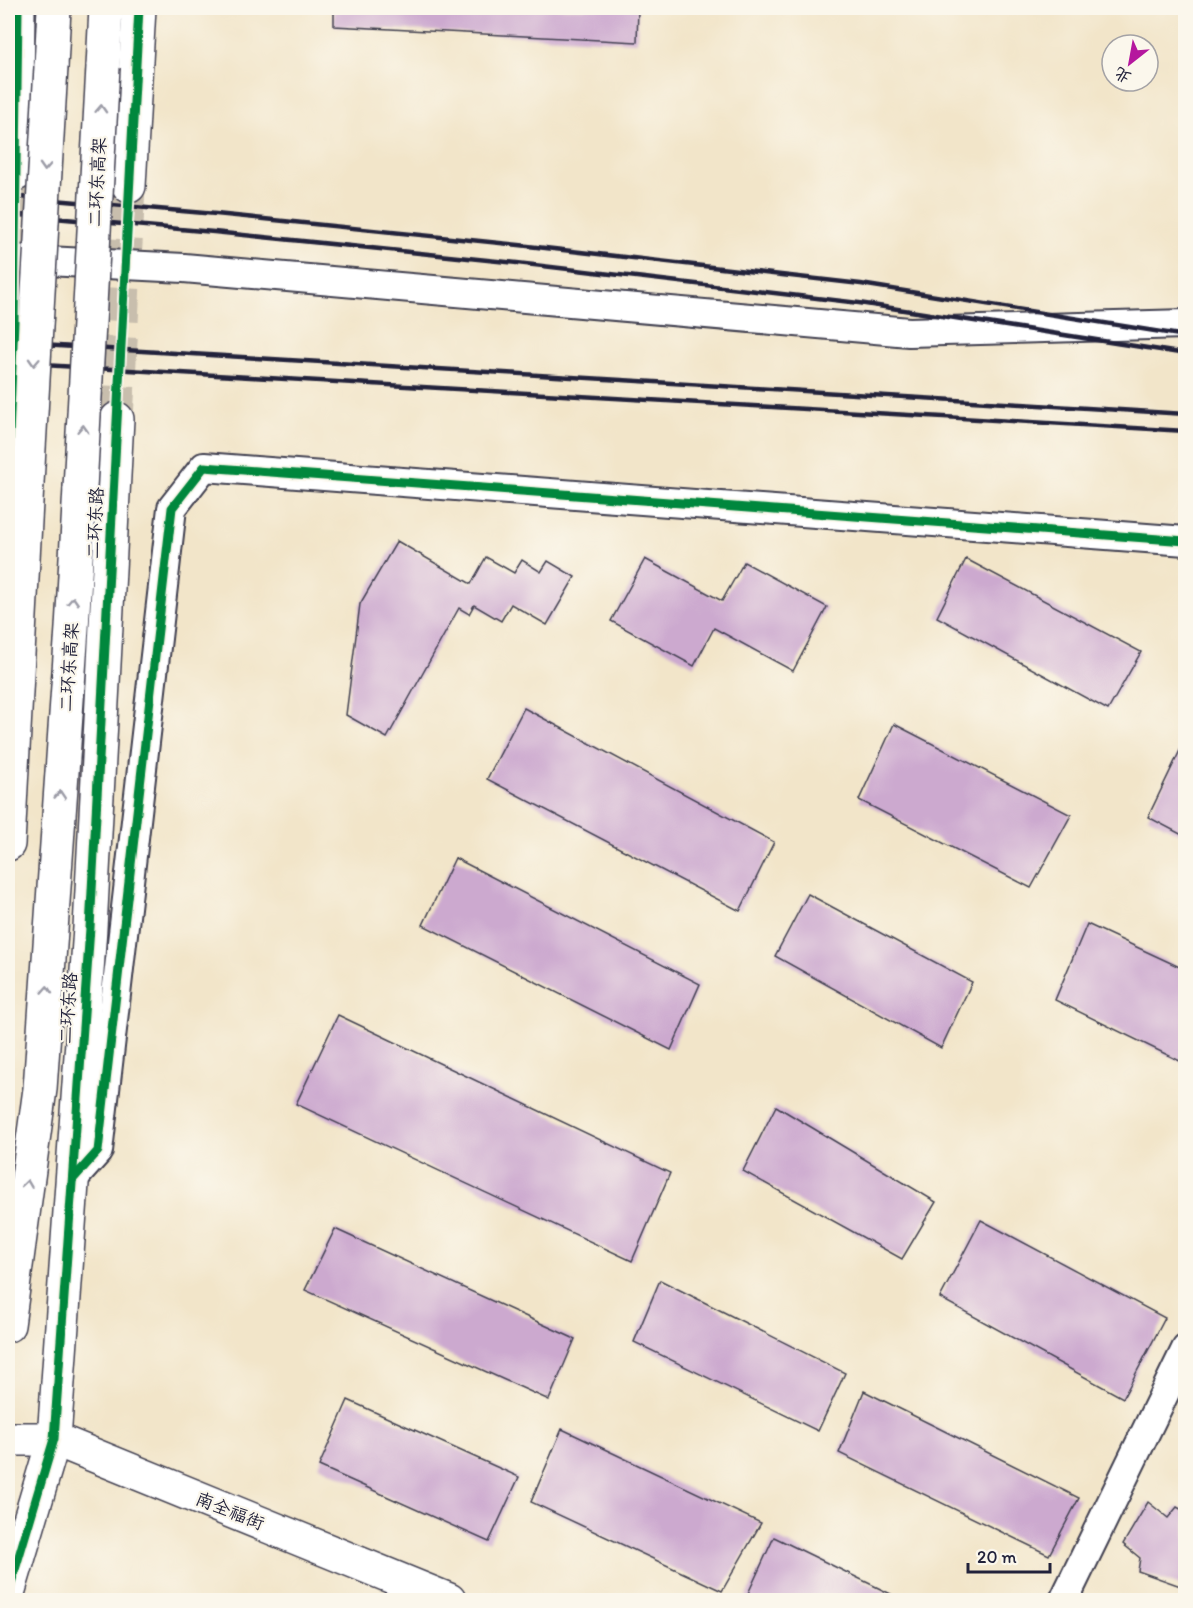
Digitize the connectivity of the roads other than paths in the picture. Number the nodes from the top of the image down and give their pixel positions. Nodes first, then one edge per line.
1 (18, 8) edge
2 (54, 8) edge
3 (106, 8) edge
4 (139, 8) edge
5 (16, 174) tunnel mouth
6 (129, 186) tunnel mouth
7 (8, 259) edge
8 (1185, 324) edge
9 (10, 409) dead end
10 (117, 419) tunnel mouth
11 (8, 457) edge
12 (1185, 541) edge
13 (8, 844) edge
14 (73, 1179) junction
15 (8, 1325) edge
16 (1185, 1349) edge
17 (8, 1439) edge
18 (54, 1439) junction
19 (8, 1593) edge
20 (449, 1600) edge
21 (1064, 1600) edge

1 - 5 main road
2 -> 13 main road, bridge
15 -> 3 main road, 二环东高架, bridge
4 - 6 main road
7 - 8 street
9 - 11 main road
10 - 14 main road, 二环东路
12 - 14 street
14 - 18 main road, 二环东路
16 - 21 street
17 - 18 main road, 南全福街
18 - 19 main road, 二环东路
18 - 20 main road, 南全福街

